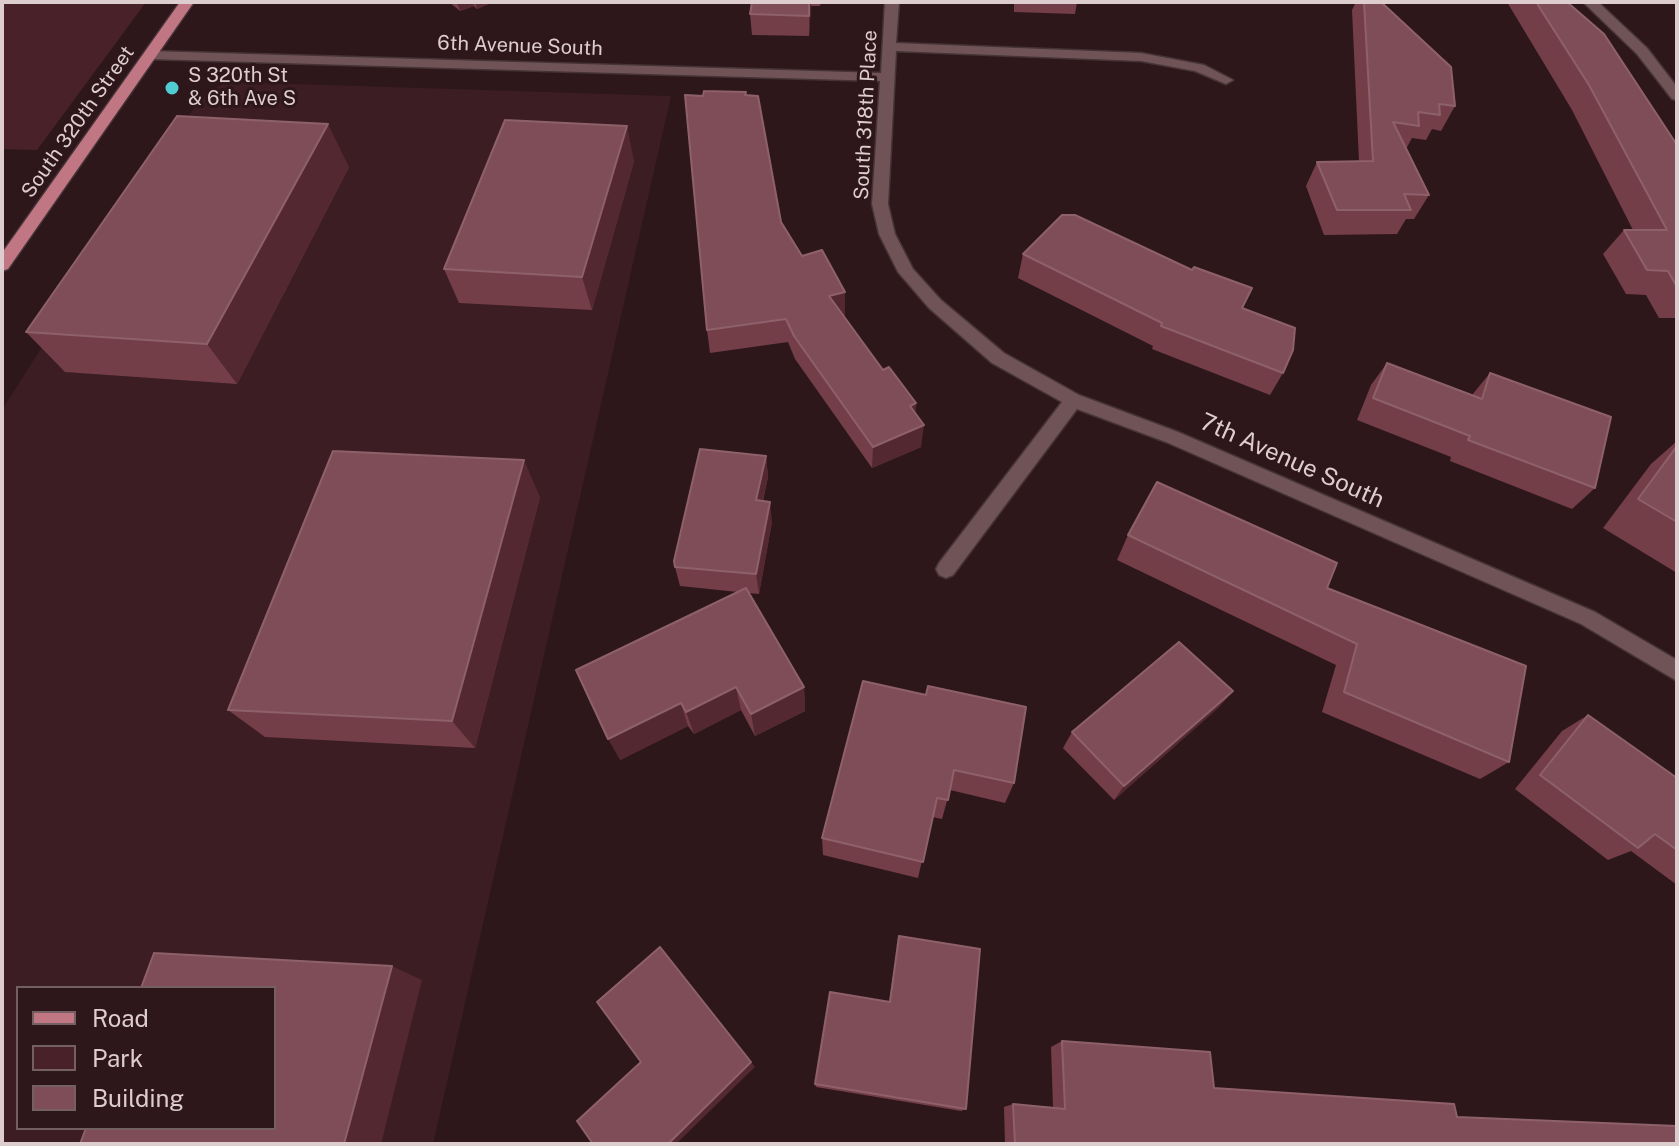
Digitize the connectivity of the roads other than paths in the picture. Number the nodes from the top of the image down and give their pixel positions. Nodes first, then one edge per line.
1 (187, 2) edge
2 (892, 2) edge
3 (1590, 2) edge
4 (889, 47) junction
5 (150, 55) junction
6 (888, 77) junction
7 (1226, 80) dead end
8 (1677, 96) edge
9 (2, 265) edge
10 (906, 272) joint
11 (1073, 400) junction
12 (946, 569) dead end
13 (1677, 671) edge

1 - 5 main road, South 320th Street
2 - 4 street, South 318th Place
3 - 8 street
4 - 6 street, South 318th Place
4 - 7 street
5 - 6 street, 6th Avenue South
5 - 9 main road, South 320th Street
6 - 10 street, South 318th Place
10 - 11 street, 7th Avenue South
11 - 12 street
11 - 13 street, 7th Avenue South

